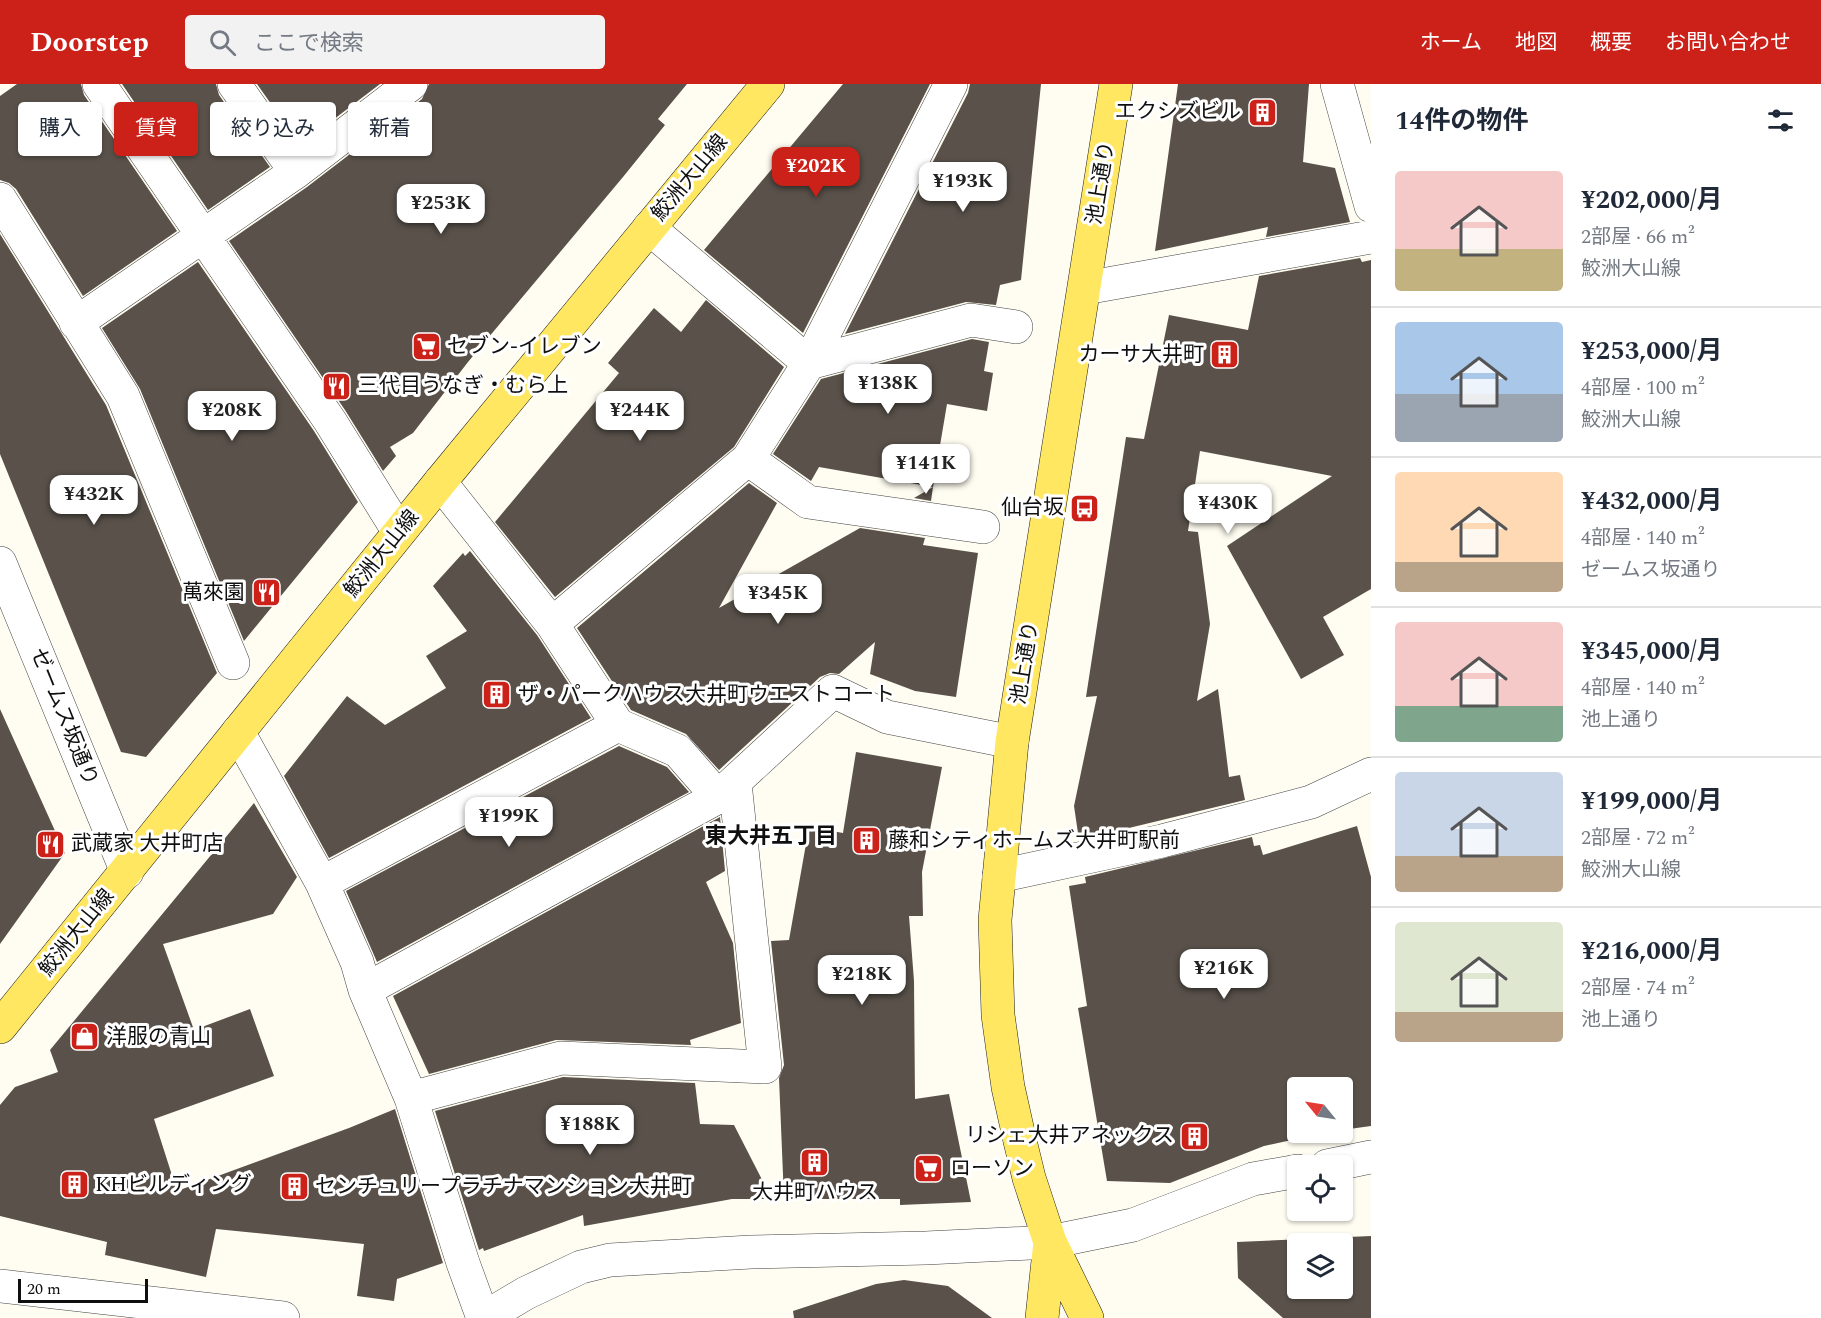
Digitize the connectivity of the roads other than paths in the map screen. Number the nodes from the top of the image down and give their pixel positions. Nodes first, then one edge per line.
1 (99, 84) edge
2 (234, 84) edge
3 (411, 84) edge
4 (768, 84) edge
5 (951, 84) edge
6 (1116, 84) edge
7 (1337, 84) edge
8 (296, 172) junction
9 (0, 199) edge
10 (1371, 206) edge
11 (649, 228) junction
12 (204, 237) junction
13 (1371, 237) edge
14 (1085, 288) junction
15 (76, 323) junction
16 (1016, 327) dead end
17 (809, 363) junction
18 (748, 459) junction
19 (440, 482) junction
20 (983, 527) dead end
21 (399, 532) junction
22 (0, 563) edge
23 (552, 624) junction
24 (233, 663) dead end
25 (618, 725) junction
26 (238, 732) junction
27 (1012, 742) junction
28 (1371, 774) edge
29 (727, 790) junction
30 (127, 872) junction
31 (999, 876) junction
32 (322, 883) junction
33 (365, 990) junction
34 (0, 1028) edge
35 (411, 1098) junction
36 (1371, 1157) edge
37 (1353, 1161) edge
38 (1287, 1173) edge
39 (1050, 1242) junction
40 (0, 1286) edge
41 (283, 1318) edge
42 (484, 1318) edge
43 (1042, 1318) edge
44 (1087, 1318) edge

1 - 12 street
2 - 8 street
3 - 8 street
4 - 11 main road, 鮫洲大山線
5 - 17 street
6 - 14 main road, 池上通り
7 - 10 street
8 - 12 street
9 - 15 street
11 - 17 street
11 - 19 main road, 鮫洲大山線
12 - 15 street
12 - 21 street
13 - 14 street
14 - 27 main road, 池上通り
15 - 24 street
16 - 17 street
17 - 18 street
18 - 20 street
18 - 23 street
19 - 21 main road, 鮫洲大山線
19 - 23 street
21 - 26 main road, 鮫洲大山線
22 - 30 street, ゼームス坂通り
23 - 25 street
25 - 29 street
25 - 32 street
26 - 30 main road, 鮫洲大山線
26 - 32 street
27 - 29 street
27 - 31 main road, 池上通り
28 - 31 street
29 - 33 street
29 - 35 street
30 - 34 main road, 鮫洲大山線
31 - 39 main road, 池上通り
32 - 33 street
33 - 35 street
35 - 42 street
36 - 37 street
38 - 39 street
39 - 42 street
39 - 43 main road, 池上通り
39 - 44 main road, 池上通り
40 - 41 street

